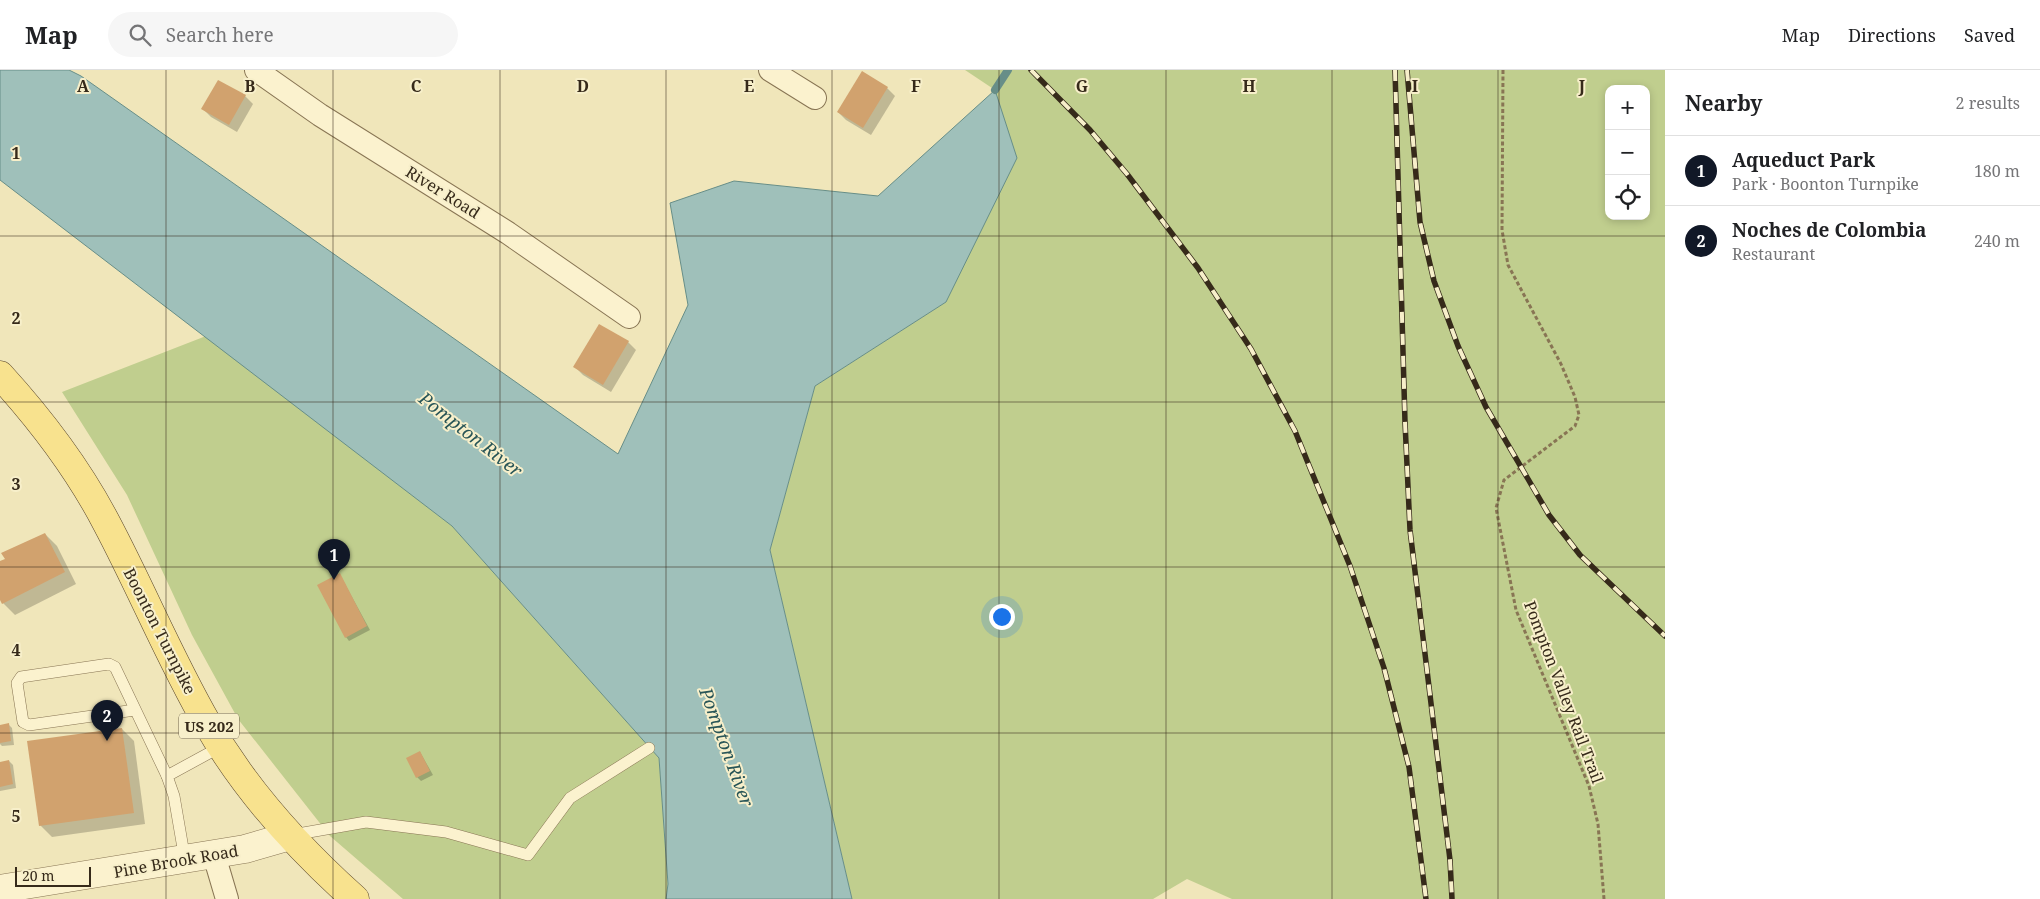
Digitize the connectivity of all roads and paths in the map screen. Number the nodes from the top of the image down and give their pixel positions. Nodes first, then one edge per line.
1 (256, 70) edge
2 (770, 70) edge
3 (1503, 70) edge
4 (815, 98) dead end
5 (629, 317) dead end
6 (0, 374) edge
7 (135, 710) junction
8 (222, 746) junction
9 (649, 748) dead end
10 (167, 776) junction
11 (290, 836) junction
12 (214, 855) junction
13 (185, 860) junction
14 (0, 889) edge
15 (350, 898) edge
16 (228, 899) edge
17 (1604, 899) edge

1 - 5 street, River Road
2 - 4 street
3 - 17 path, Pompton Valley Rail Trail
6 - 8 main road, Boonton Turnpike / US 202
7 - 7 lane
7 - 10 lane
8 - 10 lane
8 - 11 main road, Boonton Turnpike / US 202
9 - 11 lane
10 - 13 lane
11 - 12 street, Pine Brook Road
11 - 15 main road, Boonton Turnpike / US 202
12 - 13 street, Pine Brook Road
12 - 16 street
13 - 14 street, Pine Brook Road

